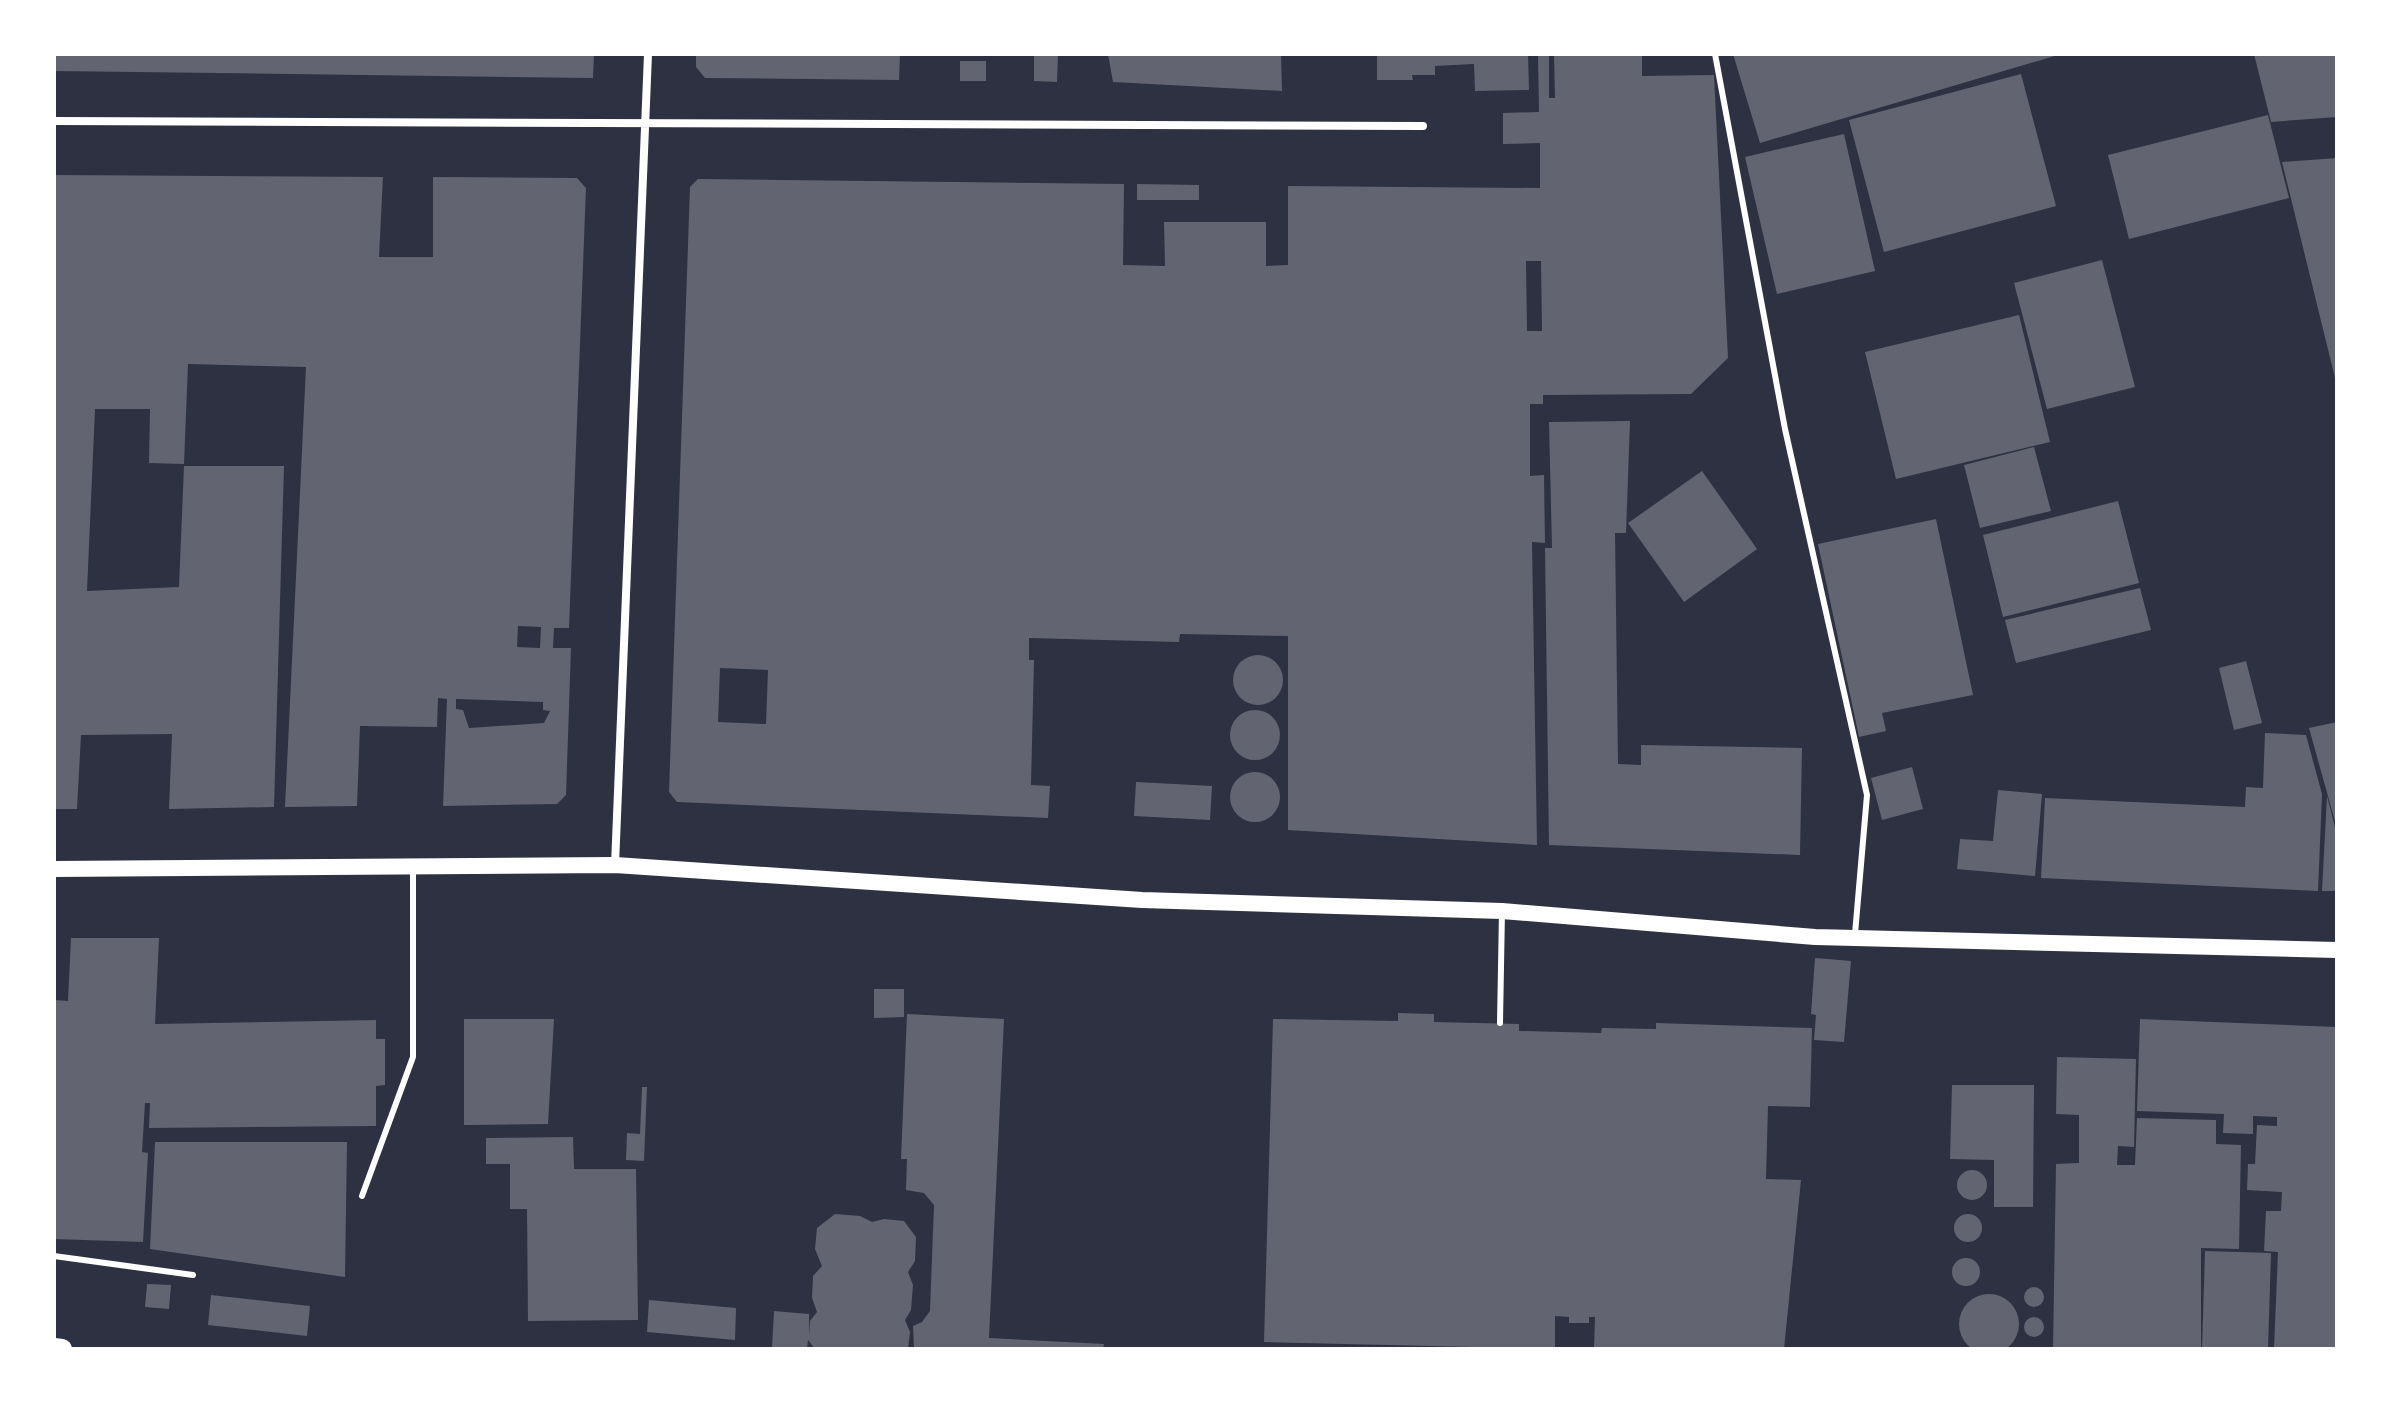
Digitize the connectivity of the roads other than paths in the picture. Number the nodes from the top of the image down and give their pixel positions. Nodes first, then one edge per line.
1 (648, 54) edge
2 (1715, 54) edge
3 (54, 121) edge
4 (645, 123) junction
5 (1423, 126) dead end
6 (615, 865) junction
7 (413, 867) junction
8 (54, 869) edge
9 (1502, 911) junction
10 (1855, 937) junction
11 (2337, 950) edge
12 (1500, 1023) dead end
13 (362, 1196) dead end
14 (54, 1256) edge
15 (193, 1275) dead end
16 (54, 1348) edge
17 (62, 1349) edge

1 - 4 street
2 - 10 lane
3 - 4 street
4 - 5 street
4 - 6 street
6 - 7 main road
6 - 9 main road
7 - 8 main road
7 - 13 lane
9 - 10 main road
9 - 12 lane
10 - 11 main road
14 - 15 lane
16 - 17 main road

